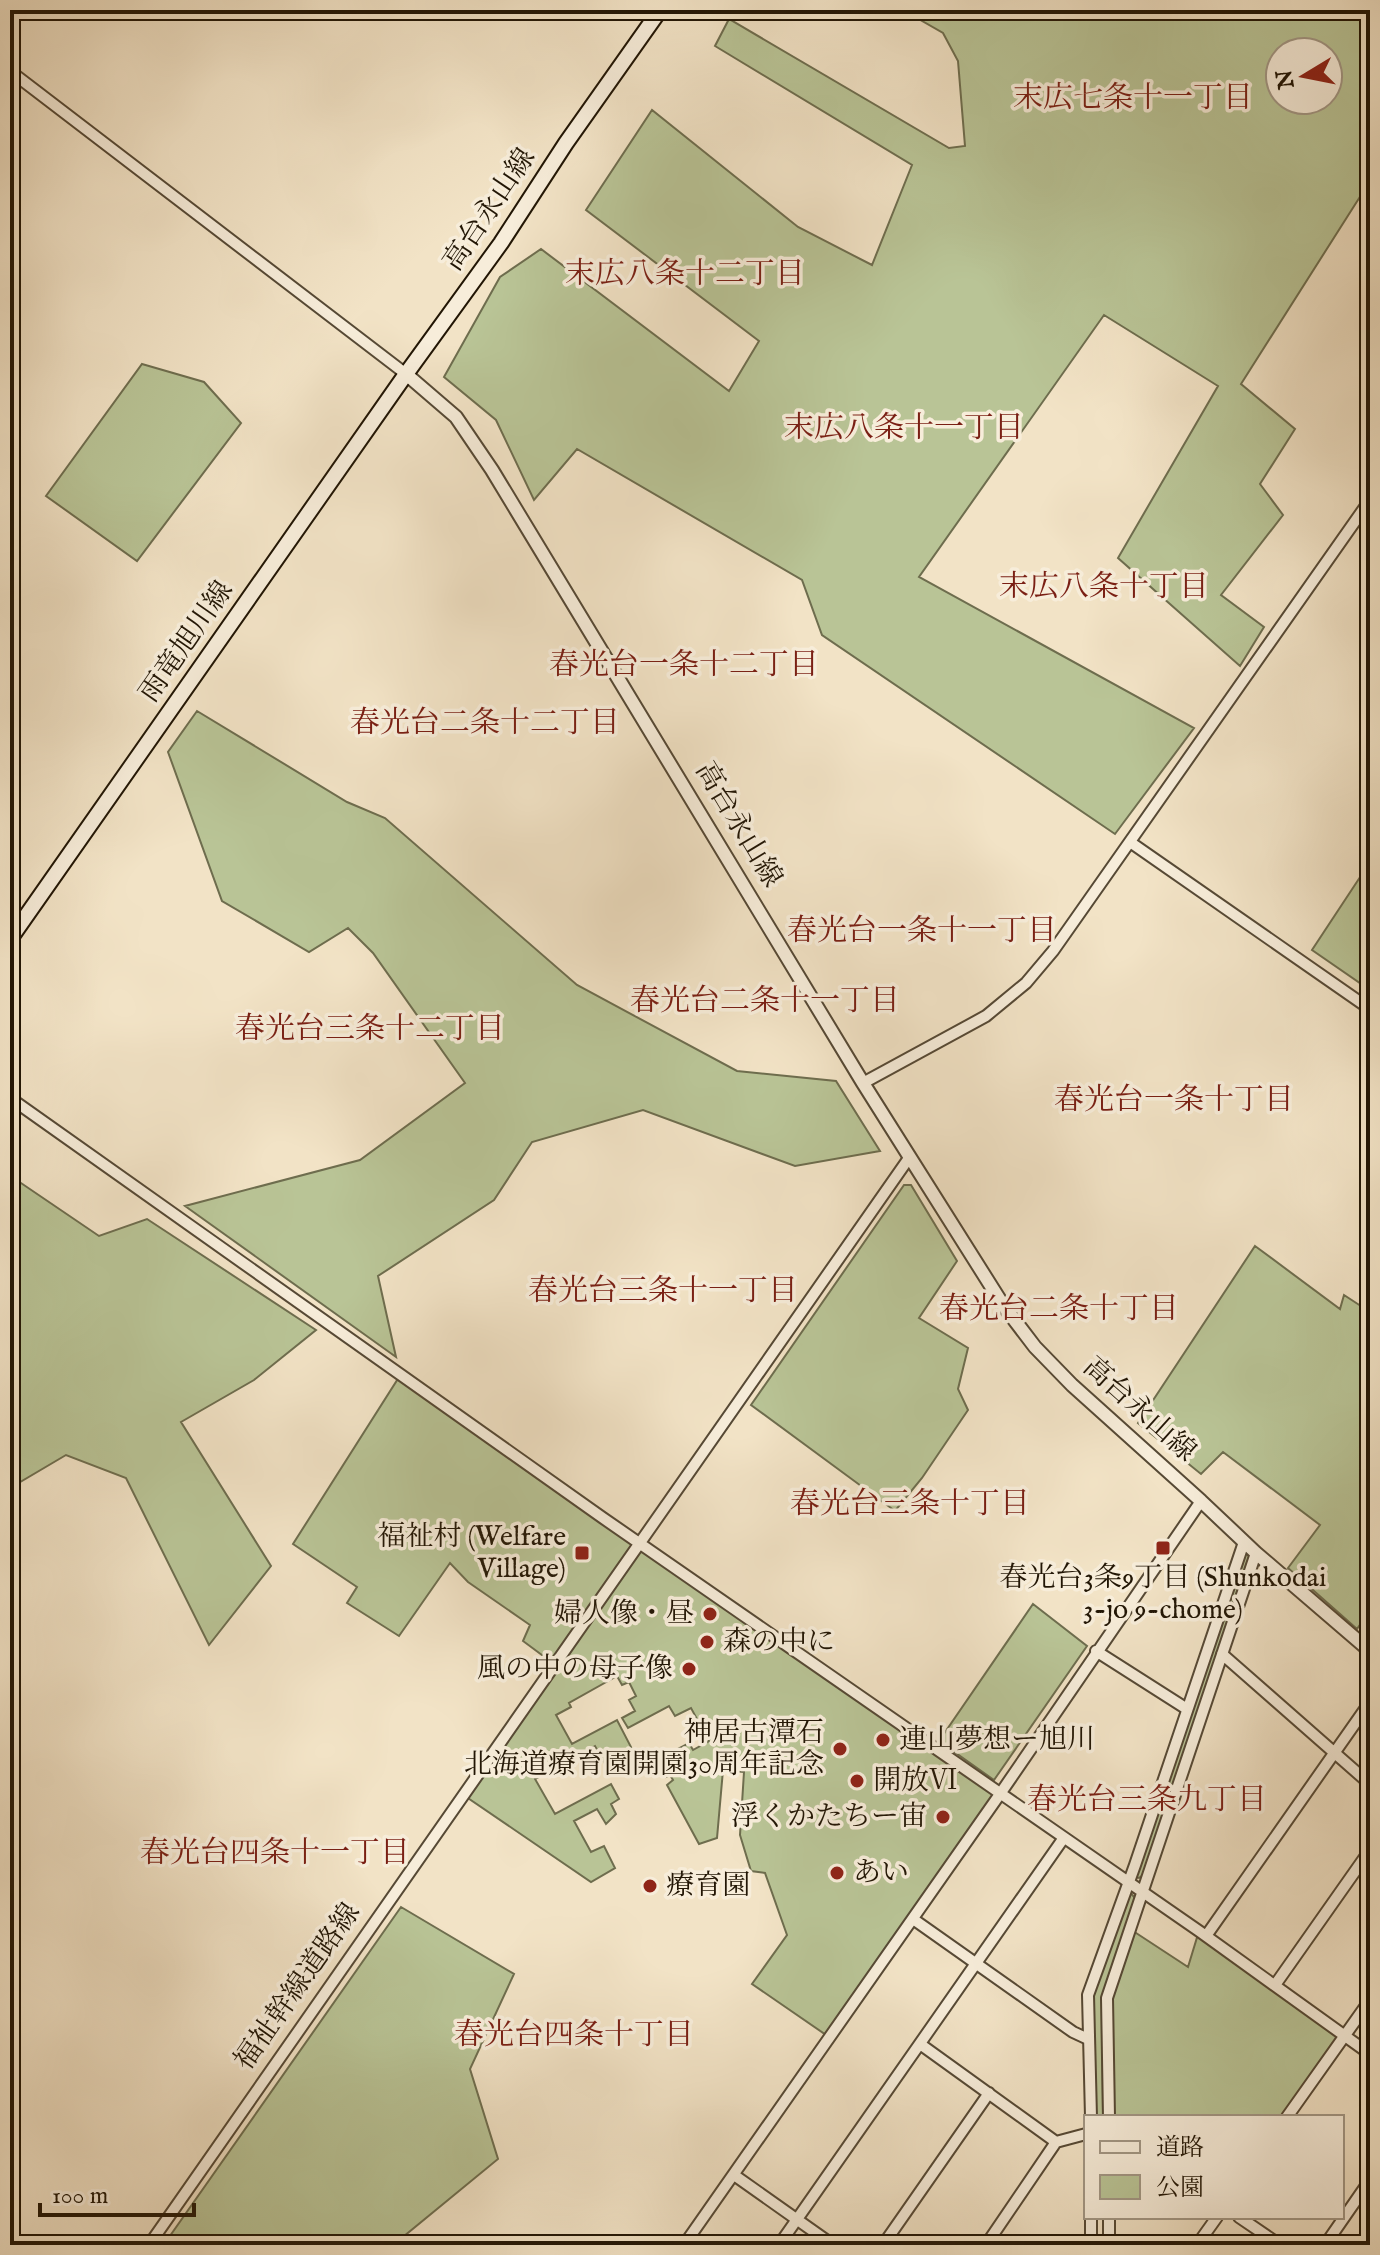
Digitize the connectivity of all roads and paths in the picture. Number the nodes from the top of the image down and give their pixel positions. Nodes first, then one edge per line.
1 (660, 10) edge
2 (10, 71) edge
3 (406, 374) junction
4 (1370, 500) edge
5 (1130, 842) junction
6 (10, 939) edge
7 (1370, 1009) edge
8 (863, 1083) junction
9 (10, 1098) edge
10 (909, 1158) junction
11 (1201, 1501) junction
12 (1244, 1542) junction
13 (640, 1544) junction
14 (1256, 1553) junction
15 (1370, 1631) edge
16 (1366, 1647) edge
17 (1096, 1651) junction
18 (1222, 1654) junction
19 (1370, 1702) edge
20 (1187, 1709) junction
21 (1334, 1753) junction
22 (1370, 1784) edge
23 (1000, 1794) junction
24 (1063, 1839) junction
25 (1370, 1850) edge
26 (1128, 1884) junction
27 (1142, 1893) junction
28 (913, 1919) junction
29 (1206, 1936) junction
30 (977, 1963) junction
31 (1275, 1985) junction
32 (1370, 2000) edge
33 (1345, 2036) junction
34 (1088, 2039) junction
35 (920, 2044) junction
36 (1370, 2054) edge
37 (989, 2093) junction
38 (1091, 2115) edge
39 (1109, 2115) edge
40 (1288, 2115) edge
41 (1084, 2135) edge
42 (1056, 2142) junction
43 (734, 2175) junction
44 (1370, 2180) edge
45 (1344, 2218) edge
46 (797, 2219) junction
47 (1091, 2219) edge
48 (1109, 2219) edge
49 (1216, 2219) edge
50 (1242, 2219) edge
51 (1343, 2219) edge
52 (149, 2245) edge
53 (684, 2245) edge
54 (779, 2245) edge
55 (833, 2245) edge
56 (883, 2245) edge
57 (986, 2245) edge
58 (1091, 2245) edge
59 (1109, 2245) edge
60 (1197, 2245) edge
61 (1280, 2245) edge
62 (1325, 2245) edge

1 - 3 main road, 高台永山線
2 - 3 street
3 - 6 main road, 雨竜旭川線
3 - 8 street, 高台永山線
4 - 5 street
5 - 7 street
5 - 8 street
8 - 10 street, 高台永山線
9 - 13 street
10 - 11 street, 高台永山線
10 - 13 street, 福祉幹線道路線
11 - 12 street, 高台永山線
11 - 17 street
12 - 14 street, 高台永山線
12 - 20 street
13 - 23 street
13 - 52 street, 福祉幹線道路線
14 - 16 street, 高台永山線
14 - 18 street
15 - 16 street
17 - 20 street
17 - 23 street
18 - 21 street
18 - 27 street
19 - 21 street
20 - 26 street
21 - 22 street
21 - 29 street
23 - 24 street
23 - 28 street
24 - 26 street
24 - 30 street
25 - 31 street
26 - 27 street
26 - 34 street
27 - 29 street
27 - 39 street
28 - 30 street
28 - 43 street
29 - 31 street
30 - 34 street
30 - 35 street
31 - 33 street
32 - 33 street
33 - 36 street
33 - 40 street
34 - 38 street
35 - 37 street
35 - 46 street
37 - 42 street
37 - 56 street
41 - 42 street
42 - 57 street
43 - 46 street
43 - 53 street
44 - 45 street
46 - 54 street
46 - 55 street
47 - 58 street
48 - 59 street
49 - 60 street
50 - 61 street
51 - 62 street

